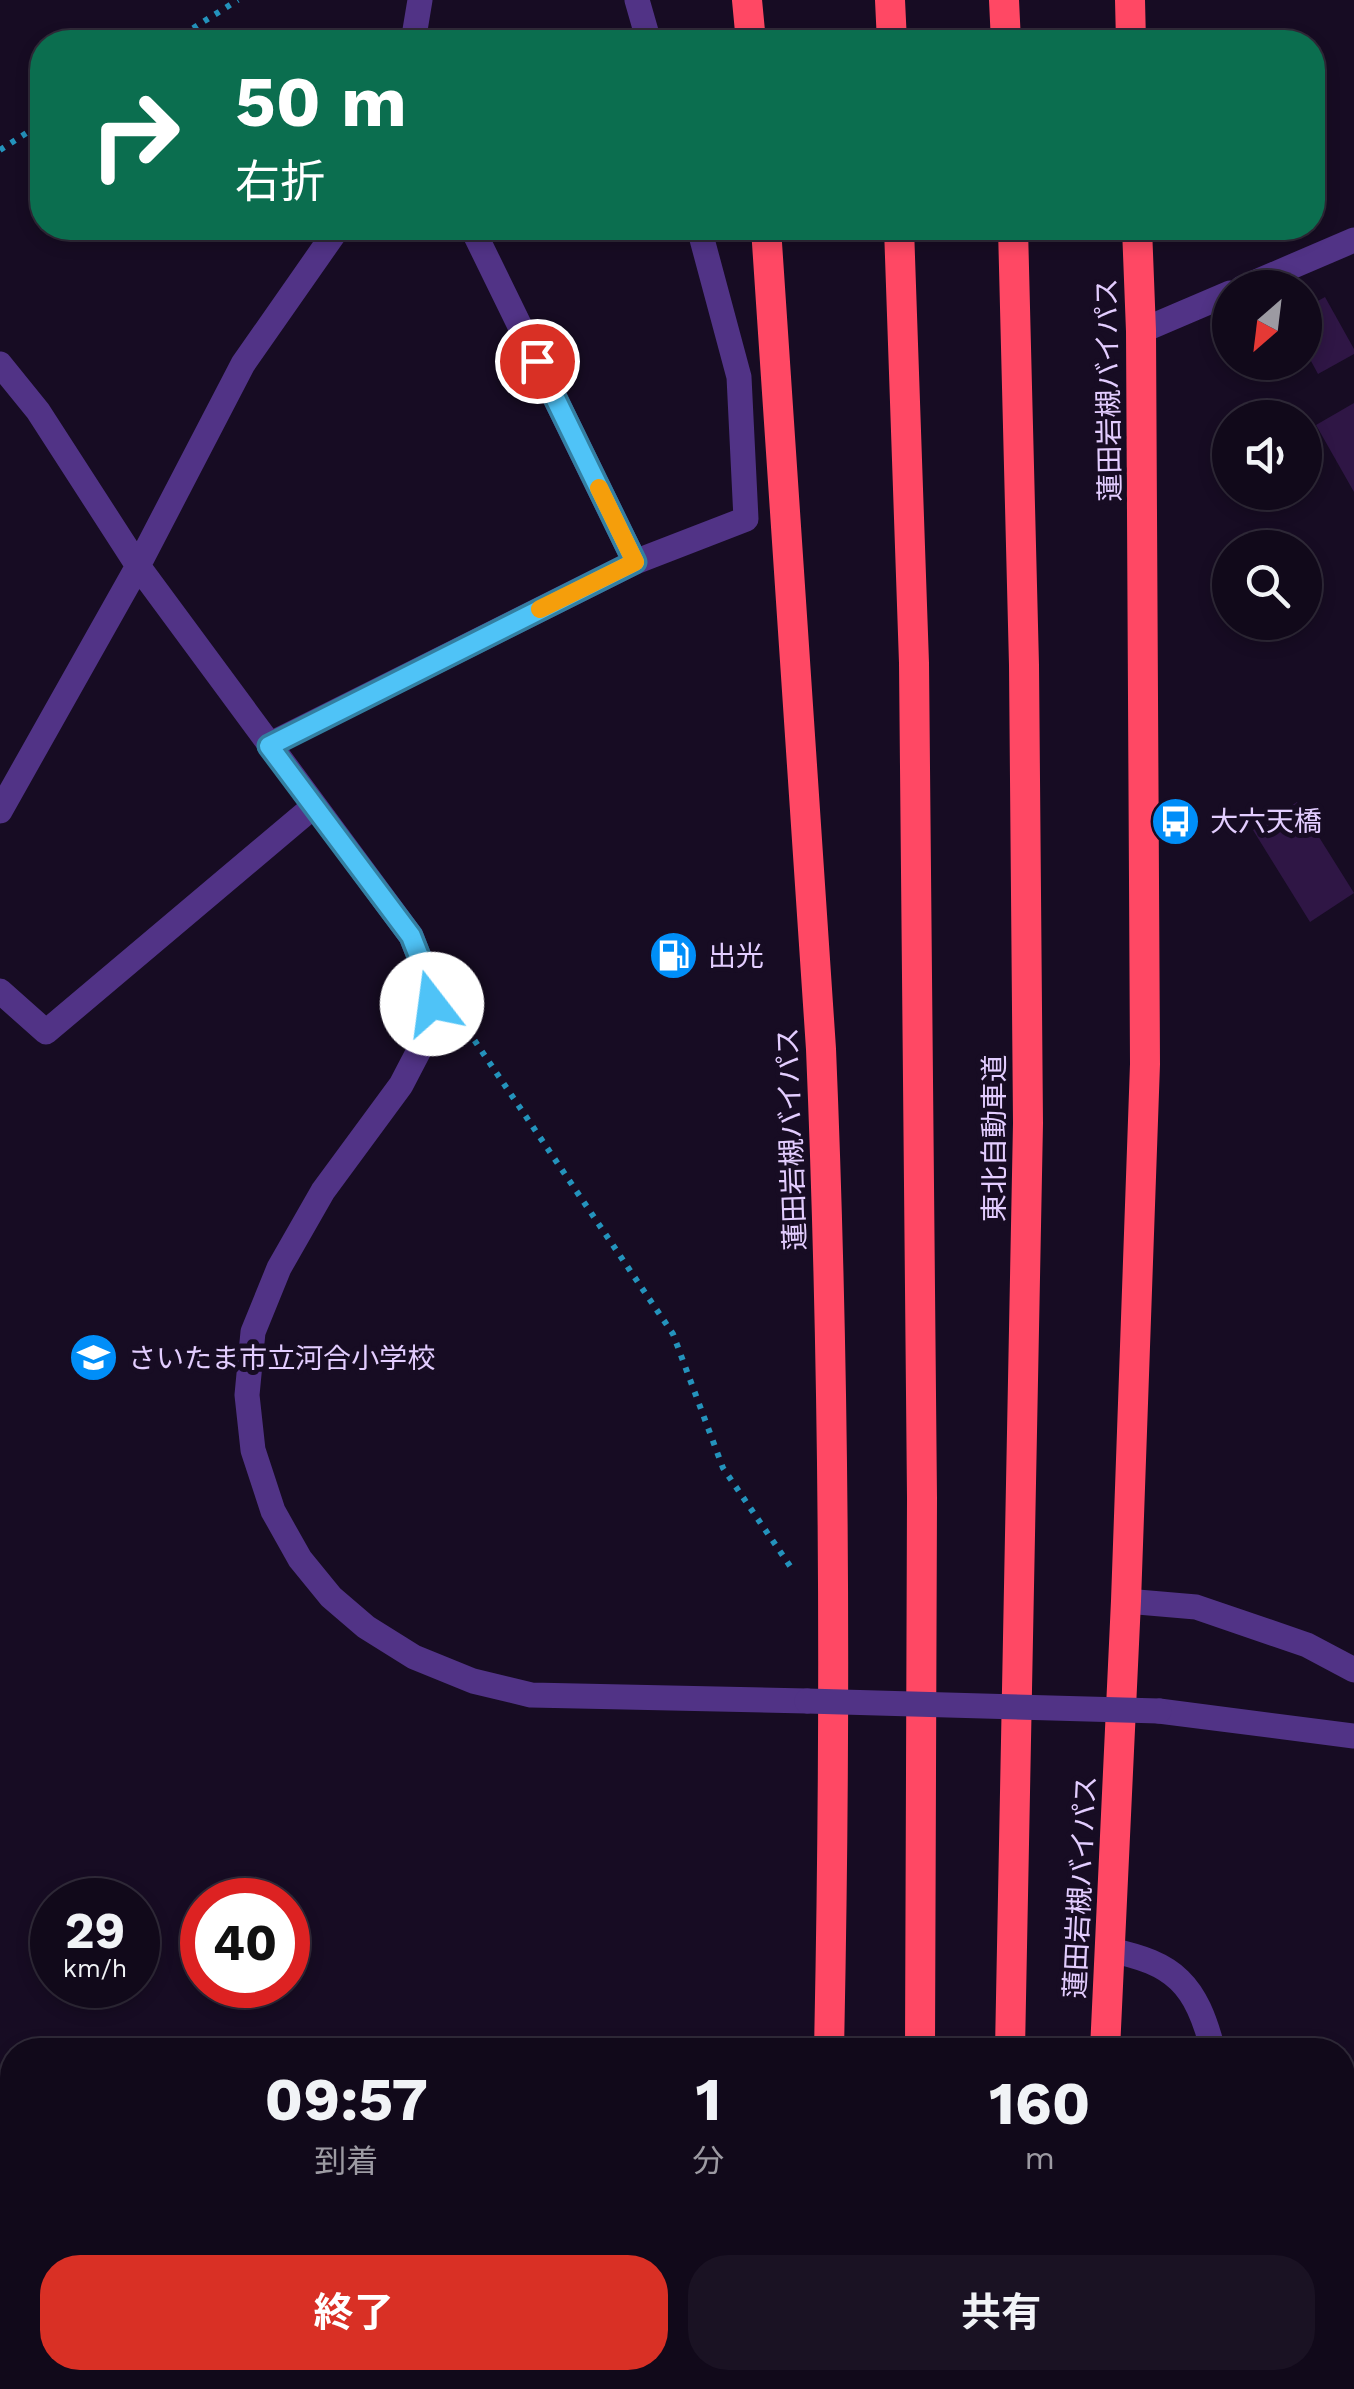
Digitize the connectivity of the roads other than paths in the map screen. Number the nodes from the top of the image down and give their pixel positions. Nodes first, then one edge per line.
1 (420, 0) edge
2 (637, 0) edge
3 (747, 0) edge
4 (890, 0) edge
5 (1004, 0) edge
6 (1130, 0) edge
7 (416, 30) edge
8 (646, 30) edge
9 (750, 30) edge
10 (891, 30) edge
11 (1005, 30) edge
12 (1131, 30) edge
13 (330, 240) edge
14 (478, 240) edge
15 (702, 240) edge
16 (767, 240) edge
17 (899, 240) edge
18 (1012, 240) edge
19 (1137, 240) edge
20 (1354, 240) edge
21 (1284, 270) edge
22 (1212, 300) edge
23 (1140, 331) junction
24 (0, 364) edge
25 (635, 562) junction
26 (138, 566) junction
27 (269, 746) junction
28 (314, 806) junction
29 (0, 811) edge
30 (0, 991) edge
31 (1126, 1601) junction
32 (1354, 1670) edge
33 (1354, 1736) edge
34 (1108, 1950) junction
35 (828, 2038) edge
36 (920, 2038) edge
37 (1010, 2038) edge
38 (1106, 2038) edge
39 (1210, 2038) edge

1 - 7 street
2 - 8 street
3 - 9 highway
4 - 10 highway
5 - 11 highway
6 - 12 highway
13 - 26 street
14 - 25 street
15 - 25 street
16 - 35 highway, 蓮田岩槻バイパス
17 - 36 highway
18 - 37 highway, 東北自動車道
19 - 23 highway, 蓮田岩槻バイパス
20 - 21 street
22 - 23 street
23 - 31 highway, 蓮田岩槻バイパス
24 - 26 street
25 - 27 street
26 - 27 street
26 - 29 street
27 - 28 street
28 - 30 street
28 - 33 street, bridge
31 - 32 street
31 - 34 highway, 蓮田岩槻バイパス
34 - 38 highway, 蓮田岩槻バイパス
34 - 39 street

